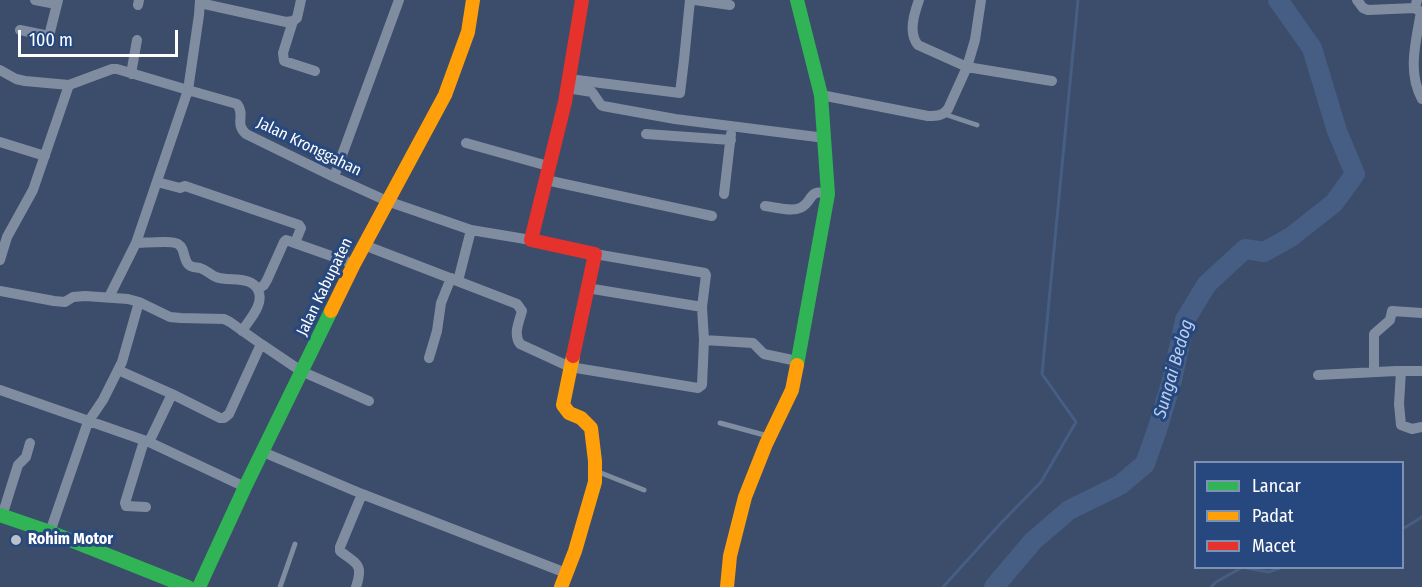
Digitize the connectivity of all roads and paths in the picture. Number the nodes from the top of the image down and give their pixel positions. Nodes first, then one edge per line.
1 (35, 0) edge
2 (301, 0) edge
3 (399, 0) edge
4 (473, 0) edge
5 (582, 0) edge
6 (690, 0) edge
7 (695, 0) edge
8 (797, 0) edge
9 (919, 0) edge
10 (981, 0) edge
11 (1357, 0) edge
12 (200, 1) edge
13 (57, 2) edge
14 (730, 5) dead end
15 (1386, 5) edge
16 (1419, 7) edge
17 (294, 21) junction
18 (20, 30) dead end
19 (137, 40) dead end
20 (967, 67) junction
21 (0, 70) edge
22 (315, 71) dead end
23 (131, 74) junction
24 (1052, 81) dead end
25 (568, 83) junction
26 (69, 85) junction
27 (188, 90) junction
28 (821, 95) junction
29 (1422, 99) edge
30 (944, 114) junction
31 (675, 118) junction
32 (732, 125) junction
33 (977, 125) dead end
34 (646, 134) dead end
35 (672, 135) junction
36 (825, 138) junction
37 (731, 140) junction
38 (0, 142) edge
39 (466, 143) dead end
40 (45, 156) junction
41 (547, 173) junction
42 (334, 177) junction
43 (157, 182) junction
44 (724, 194) dead end
45 (828, 194) junction
46 (387, 201) junction
47 (765, 206) dead end
48 (712, 216) dead end
49 (471, 230) junction
50 (531, 240) junction
51 (136, 243) junction
52 (295, 243) junction
53 (364, 245) junction
54 (595, 254) junction
55 (0, 260) edge
56 (354, 264) junction
57 (454, 279) junction
58 (258, 288) junction
59 (587, 288) junction
60 (0, 291) edge
61 (109, 297) junction
62 (139, 302) junction
63 (702, 308) junction
64 (1422, 313) edge
65 (242, 331) junction
66 (704, 340) junction
67 (261, 344) junction
68 (429, 358) dead end
69 (797, 361) junction
70 (570, 367) junction
71 (118, 370) junction
72 (302, 370) junction
73 (1401, 371) junction
74 (1422, 371) edge
75 (1374, 372) junction
76 (1318, 375) dead end
77 (0, 390) edge
78 (172, 394) junction
79 (369, 401) dead end
80 (88, 422) junction
81 (720, 423) dead end
82 (1422, 427) edge
83 (770, 436) junction
84 (146, 441) junction
85 (30, 443) dead end
86 (263, 452) junction
87 (595, 471) junction
88 (245, 487) junction
89 (644, 490) dead end
90 (362, 494) junction
91 (146, 507) dead end
92 (1, 515) edge
93 (50, 532) junction
94 (295, 544) dead end
95 (566, 573) junction
96 (188, 587) edge
97 (199, 587) edge
98 (280, 587) edge
99 (356, 587) edge
100 (561, 587) edge
101 (727, 587) edge

1 - 13 street
2 - 17 street
3 - 42 street
4 - 46 street, Jalan Kabupaten
5 - 25 street
6 - 25 street
7 - 14 street
8 - 28 street
9 - 20 street
10 - 20 street
11 - 15 street
12 - 17 street
12 - 27 street
13 - 18 street
15 - 16 street
16 - 29 street
17 - 22 street
19 - 23 street
20 - 24 street
20 - 30 street
21 - 26 street
23 - 26 street
23 - 27 street
25 - 31 street
25 - 41 street
26 - 40 street
27 - 42 street, Jalan Kronggahan
27 - 43 street
28 - 30 street
28 - 36 street
30 - 33 lane
31 - 32 street
31 - 35 street
32 - 36 street
32 - 37 street
34 - 35 street
35 - 37 street
36 - 45 street
37 - 44 street
38 - 40 street
39 - 41 street
40 - 55 street
41 - 48 street
41 - 50 street
42 - 46 street, Jalan Kronggahan
43 - 51 street
43 - 52 street
45 - 47 street
45 - 69 street
46 - 49 street, Jalan Kronggahan
46 - 53 street, Jalan Kabupaten
49 - 50 street, Jalan Kronggahan
49 - 57 street
50 - 54 street
51 - 58 street
51 - 61 street
52 - 56 street
52 - 58 street
53 - 56 street, Jalan Kabupaten
53 - 57 street
54 - 59 street
54 - 63 street
56 - 72 street, Jalan Kabupaten
57 - 68 street
57 - 70 street
58 - 65 street
59 - 63 street
59 - 70 street
60 - 61 street
61 - 62 street
62 - 65 street
62 - 71 street
63 - 66 street
64 - 75 street
65 - 67 street
66 - 69 street
66 - 70 street
67 - 72 street
67 - 78 street
69 - 83 street
70 - 87 street
71 - 78 street
71 - 80 street
72 - 79 street
72 - 86 street, Jalan Kabupaten
73 - 74 street
73 - 75 street
73 - 82 street
75 - 76 street
77 - 80 street
78 - 84 street
80 - 84 street
80 - 93 street
81 - 83 lane
83 - 101 street
84 - 88 street
84 - 91 street
85 - 92 street
86 - 88 street, Jalan Kabupaten
86 - 90 street
87 - 89 lane
87 - 95 street
88 - 97 street, Jalan Kabupaten
90 - 95 street
90 - 99 street
92 - 93 street
93 - 96 street
94 - 98 lane
95 - 100 street

